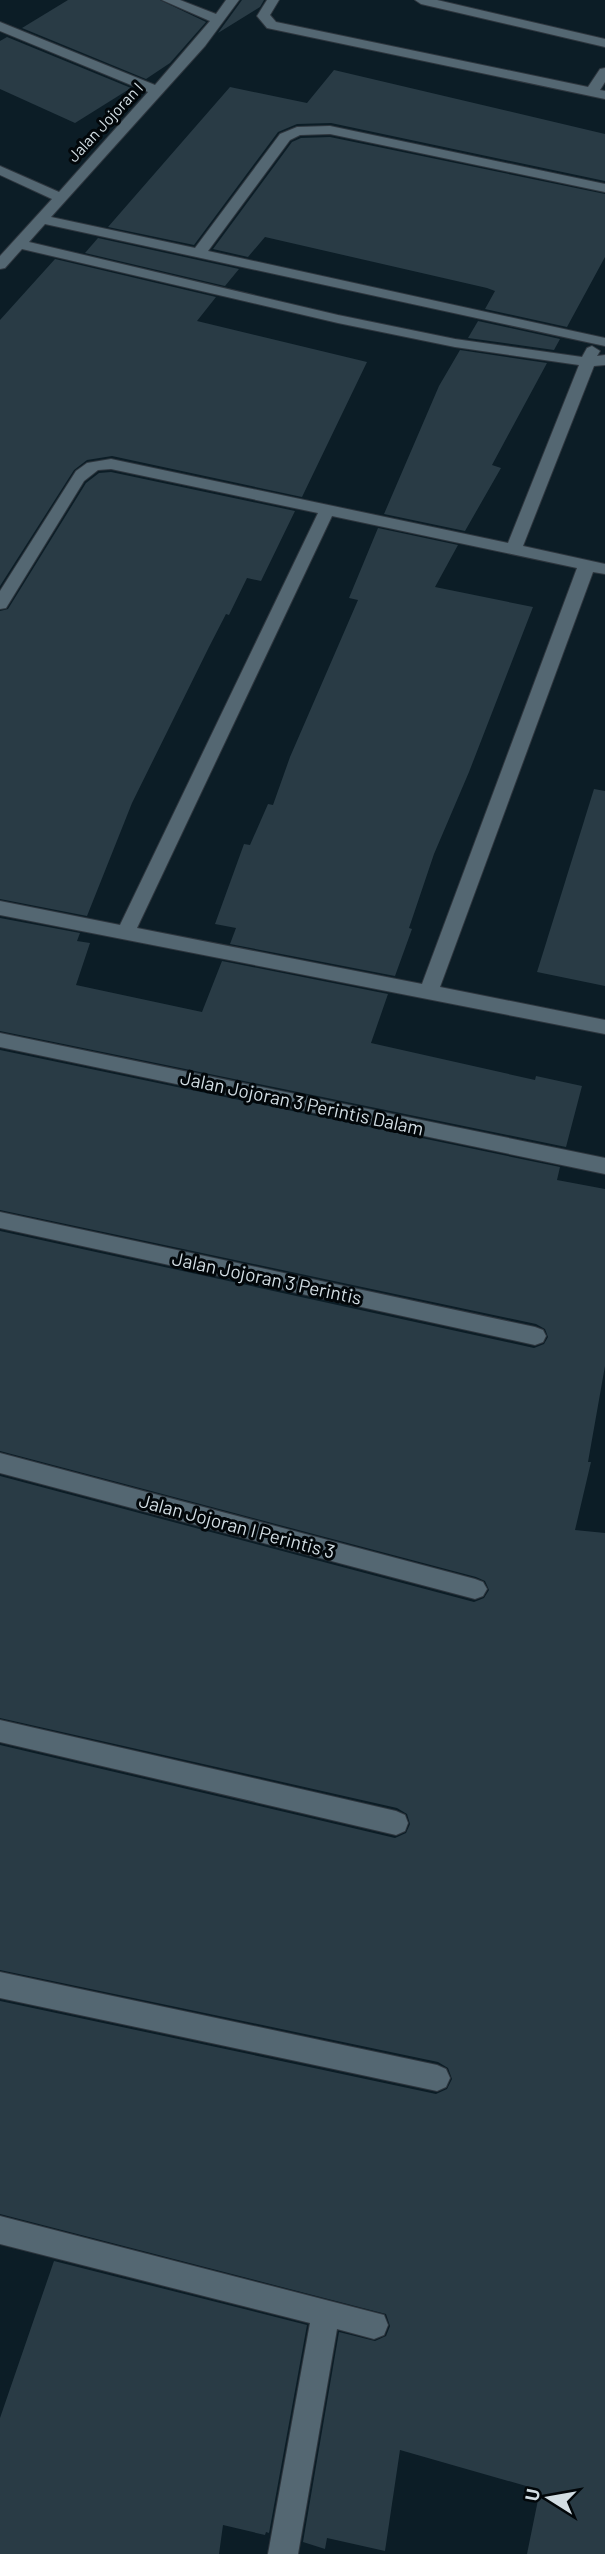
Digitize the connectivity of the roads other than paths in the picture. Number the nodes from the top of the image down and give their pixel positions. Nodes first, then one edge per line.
1 (168, 0) edge
2 (233, 0) edge
3 (273, 0) edge
4 (421, 0) edge
5 (217, 19) junction
6 (0, 26) edge
7 (605, 43) edge
8 (605, 72) edge
9 (157, 91) junction
10 (599, 94) edge
11 (0, 170) edge
12 (605, 188) edge
13 (59, 197) junction
14 (42, 219) junction
15 (20, 244) junction
16 (199, 253) junction
17 (0, 265) edge
18 (601, 341) edge
19 (597, 361) edge
20 (327, 510) junction
21 (513, 550) junction
22 (596, 567) edge
23 (0, 604) edge
24 (0, 908) edge
25 (125, 933) junction
26 (429, 992) junction
27 (605, 1027) edge
28 (0, 1040) edge
29 (605, 1166) edge
30 (0, 1220) edge
31 (535, 1336) dead end
32 (0, 1463) edge
33 (475, 1589) dead end
34 (0, 1731) edge
35 (396, 1823) dead end
36 (0, 1985) edge
37 (437, 2078) dead end
38 (0, 2230) edge
39 (326, 2313) junction
40 (374, 2325) dead end
41 (283, 2554) edge

1 - 5 street
2 - 5 street, Jalan Jojoran I
3 - 10 street
4 - 7 street
5 - 9 street, Jalan Jojoran I
6 - 9 street
8 - 10 street
9 - 13 street, Jalan Jojoran I
11 - 13 street
12 - 16 street
13 - 14 street, Jalan Jojoran I
14 - 15 street, Jalan Jojoran I
14 - 16 street
15 - 17 street, Jalan Jojoran I
15 - 19 street
16 - 18 street
18 - 19 street
19 - 21 street
20 - 21 street
20 - 23 street
20 - 25 street
21 - 22 street
22 - 26 street
24 - 25 street
25 - 26 street
26 - 27 street
28 - 29 street, Jalan Jojoran 3 Perintis Dalam
30 - 31 street, Jalan Jojoran 3 Perintis
32 - 33 street, Jalan Jojoran I Perintis 3
34 - 35 street
36 - 37 street
38 - 39 street
39 - 40 street
39 - 41 street

